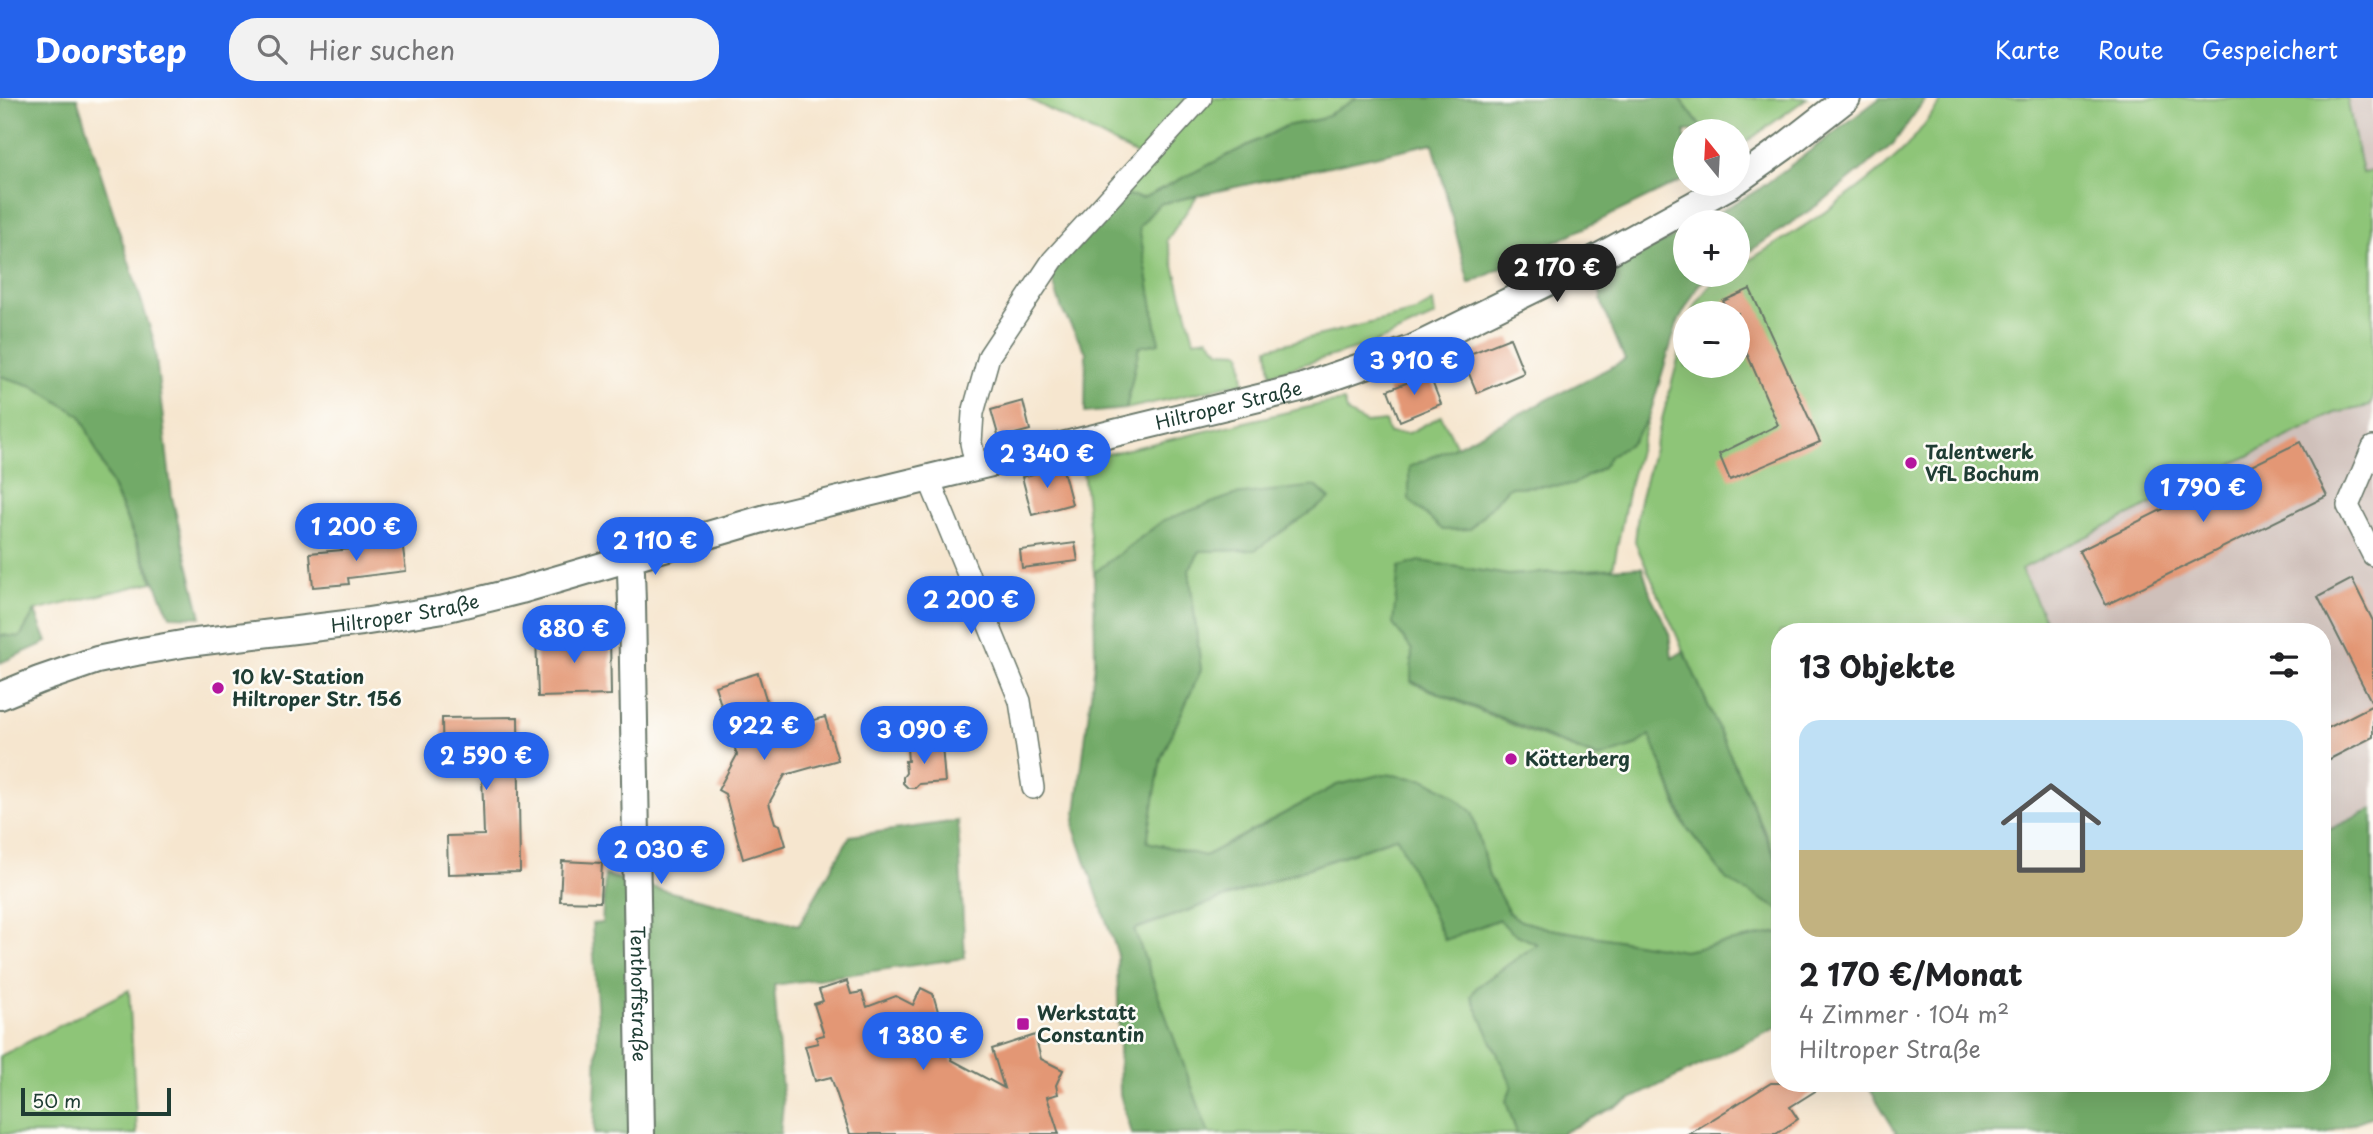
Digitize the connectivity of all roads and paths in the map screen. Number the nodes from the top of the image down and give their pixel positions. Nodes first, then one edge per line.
1 (1201, 98) edge
2 (1847, 98) edge
3 (1750, 171) edge
4 (1710, 196) edge
5 (2373, 447) edge
6 (976, 466) junction
7 (929, 479) junction
8 (2373, 555) edge
9 (628, 558) junction
10 (0, 696) edge
11 (1033, 788) dead end
12 (641, 1134) edge

1 - 6 street
2 - 3 street
4 - 6 street, Hiltroper Straße
5 - 8 street
6 - 7 street, Hiltroper Straße
7 - 9 street, Hiltroper Straße
7 - 11 street
9 - 10 street, Hiltroper Straße
9 - 12 street, Tenthoffstraße

